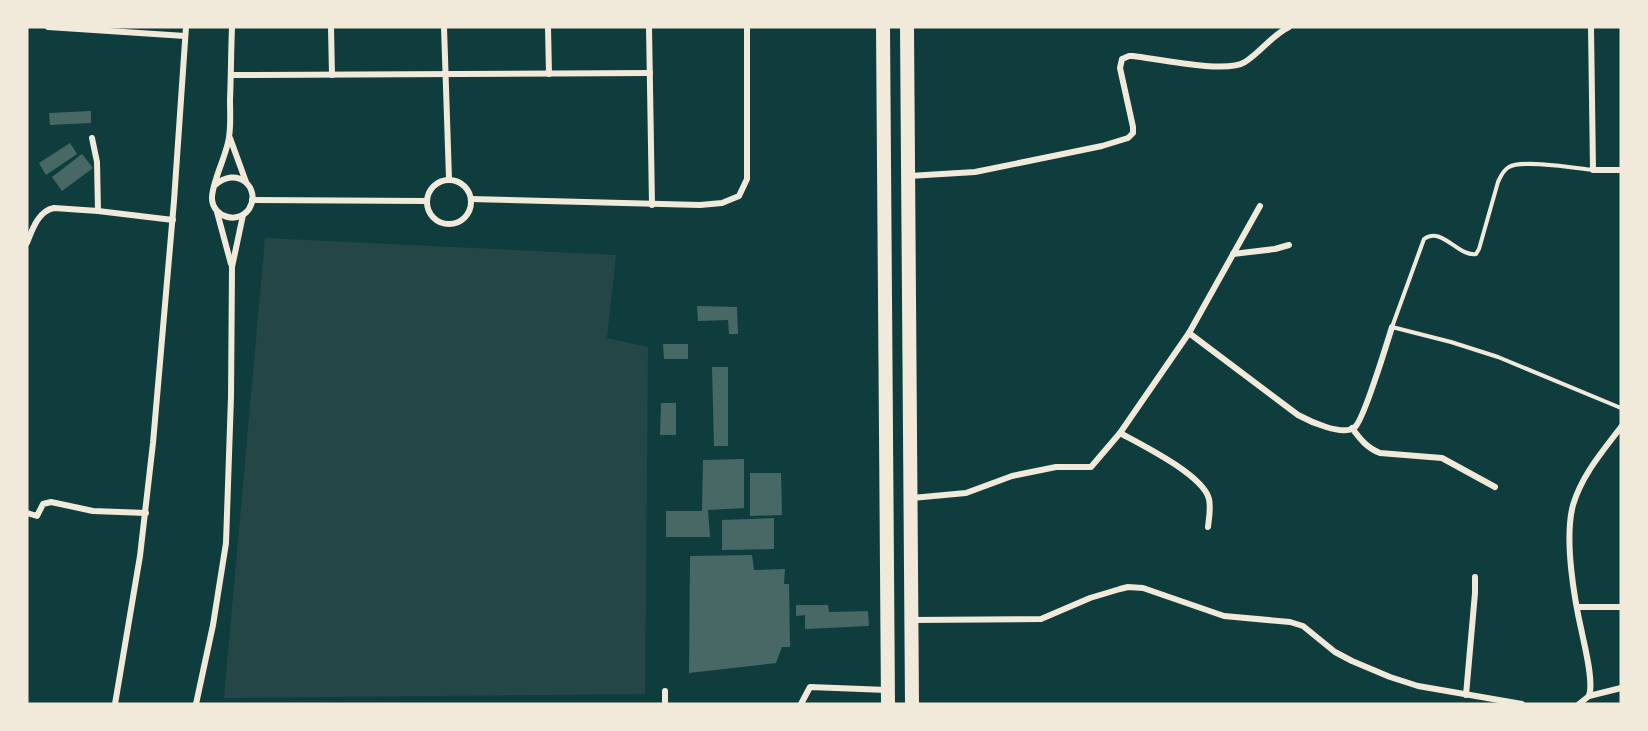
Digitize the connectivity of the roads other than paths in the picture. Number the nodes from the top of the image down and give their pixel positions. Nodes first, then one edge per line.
1 (48, 27) edge
2 (186, 27) edge
3 (232, 27) edge
4 (331, 27) edge
5 (444, 27) edge
6 (548, 27) edge
7 (649, 27) edge
8 (747, 27) edge
9 (883, 27) edge
10 (907, 27) edge
11 (1289, 27) edge
12 (1591, 27) edge
13 (185, 36) junction
14 (549, 74) junction
15 (650, 74) junction
16 (231, 75) junction
17 (332, 75) junction
18 (229, 137) junction
19 (92, 138) dead end
20 (1593, 170) junction
21 (1621, 170) edge
22 (909, 176) junction
23 (449, 180) junction
24 (246, 183) junction
25 (214, 186) junction
26 (471, 199) junction
27 (252, 200) junction
28 (426, 201) junction
29 (652, 205) junction
30 (1260, 206) dead end
31 (98, 211) junction
32 (217, 212) junction
33 (243, 215) junction
34 (173, 220) junction
35 (27, 243) edge
36 (1289, 245) dead end
37 (1233, 254) junction
38 (232, 267) junction
39 (1392, 327) junction
40 (1189, 333) junction
41 (1621, 408) edge
42 (1621, 428) edge
43 (1352, 429) junction
44 (1120, 433) junction
45 (1495, 487) dead end
46 (911, 498) junction
47 (27, 513) edge
48 (146, 513) junction
49 (1208, 527) dead end
50 (1475, 577) dead end
51 (1577, 607) junction
52 (1621, 607) edge
53 (912, 620) junction
54 (1621, 688) edge
55 (665, 691) dead end
56 (1466, 695) junction
57 (1589, 696) junction
58 (888, 697) edge
59 (115, 704) edge
60 (196, 704) edge
61 (665, 704) edge
62 (801, 704) edge
63 (912, 704) edge
64 (1522, 704) edge
65 (1579, 704) edge

1 - 13 street
2 - 13 street
3 - 16 street
4 - 17 street
5 - 23 street
6 - 14 street
7 - 15 street
8 - 29 street
9 - 58 main road
10 - 22 main road
11 - 22 street
12 - 20 street
13 - 34 street
14 - 15 street
14 - 17 street
15 - 29 street
16 - 17 street
16 - 18 street
18 - 24 street
18 - 25 street
19 - 31 street
20 - 21 street
20 - 39 lane
22 - 46 main road
23 - 26 street
23 - 28 street
24 - 25 street
24 - 27 street
25 - 32 street
26 - 28 street
26 - 29 street
27 - 28 street
27 - 33 street
30 - 37 street
31 - 34 street
31 - 35 street
32 - 33 street
32 - 38 street
33 - 38 street
34 - 48 street
36 - 37 street
37 - 40 street
38 - 60 street
39 - 41 lane
39 - 43 street
40 - 43 street
40 - 44 street
42 - 51 street
43 - 45 street
44 - 46 street
44 - 49 street
46 - 53 main road
47 - 48 street
48 - 59 street
50 - 56 street
51 - 52 street
51 - 57 street
53 - 56 street
53 - 63 main road
54 - 57 street
55 - 61 street
56 - 64 street
57 - 65 street
58 - 62 street

